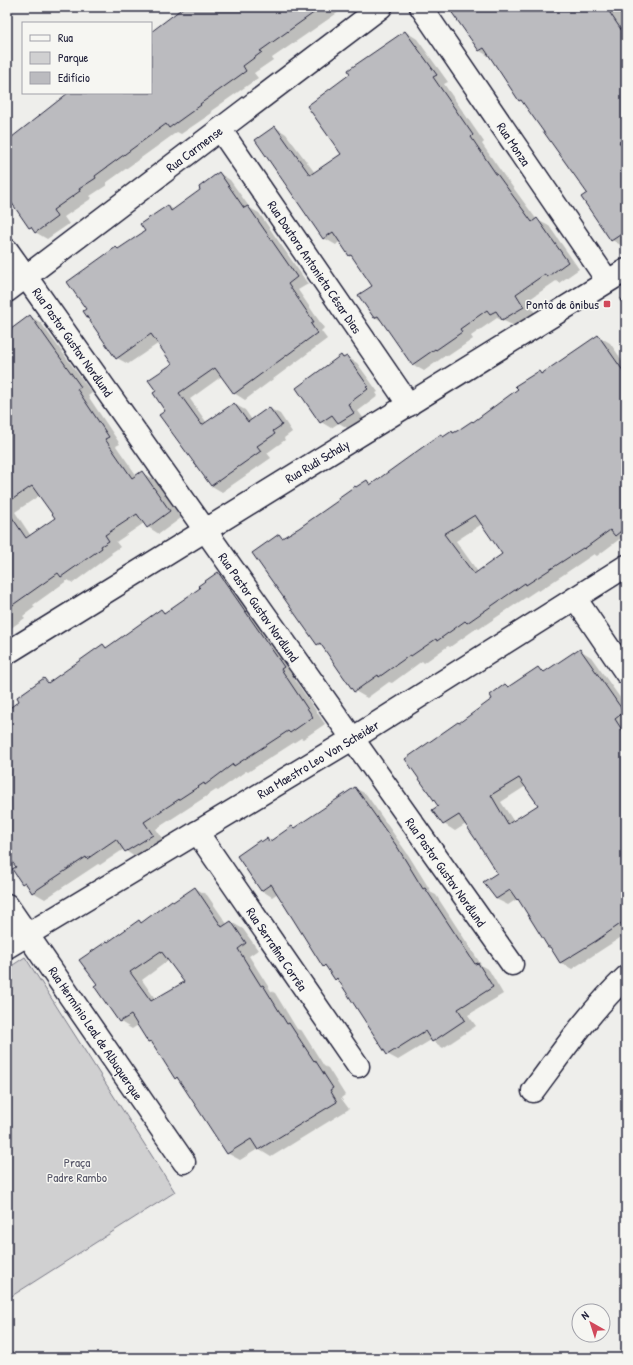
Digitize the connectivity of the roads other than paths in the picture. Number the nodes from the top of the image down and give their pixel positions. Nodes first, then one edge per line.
1 (381, 7) edge
2 (421, 7) edge
3 (220, 129) junction
4 (7, 250) edge
5 (626, 270) edge
6 (26, 277) junction
7 (607, 280) junction
8 (7, 292) edge
9 (409, 405) junction
10 (204, 530) junction
11 (626, 566) edge
12 (575, 598) junction
13 (7, 653) edge
14 (626, 673) edge
15 (352, 739) junction
16 (197, 832) junction
17 (7, 905) edge
18 (27, 934) junction
19 (7, 947) edge
20 (512, 964) dead end
21 (626, 977) edge
22 (358, 1066) dead end
23 (533, 1091) dead end
24 (184, 1162) dead end

1 - 3 street, Rua Carmense
2 - 7 street, Rua Monza
3 - 6 street, Rua Carmense
3 - 9 street, Rua Doutora Antonieta César Dias
4 - 6 street, Rua Pastor Gustav Nordlund
5 - 7 street, Rua Rudi Schaly
6 - 8 street, Rua Carmense
6 - 10 street, Rua Pastor Gustav Nordlund
7 - 9 street, Rua Rudi Schaly
9 - 10 street, Rua Rudi Schaly
10 - 13 street, Rua Rudi Schaly
10 - 15 street, Rua Pastor Gustav Nordlund
11 - 12 street, Rua Maestro Leo Von Scheider
12 - 14 street
12 - 15 street, Rua Maestro Leo Von Scheider
15 - 16 street, Rua Maestro Leo Von Scheider
15 - 20 street, Rua Pastor Gustav Nordlund
16 - 18 street, Rua Maestro Leo Von Scheider
16 - 22 street, Rua Serrafina Corrêa
17 - 18 street, Rua Hermínio Leal de Albuquerque
18 - 19 street, Rua Maestro Leo Von Scheider
18 - 24 street, Rua Hermínio Leal de Albuquerque
21 - 23 street

